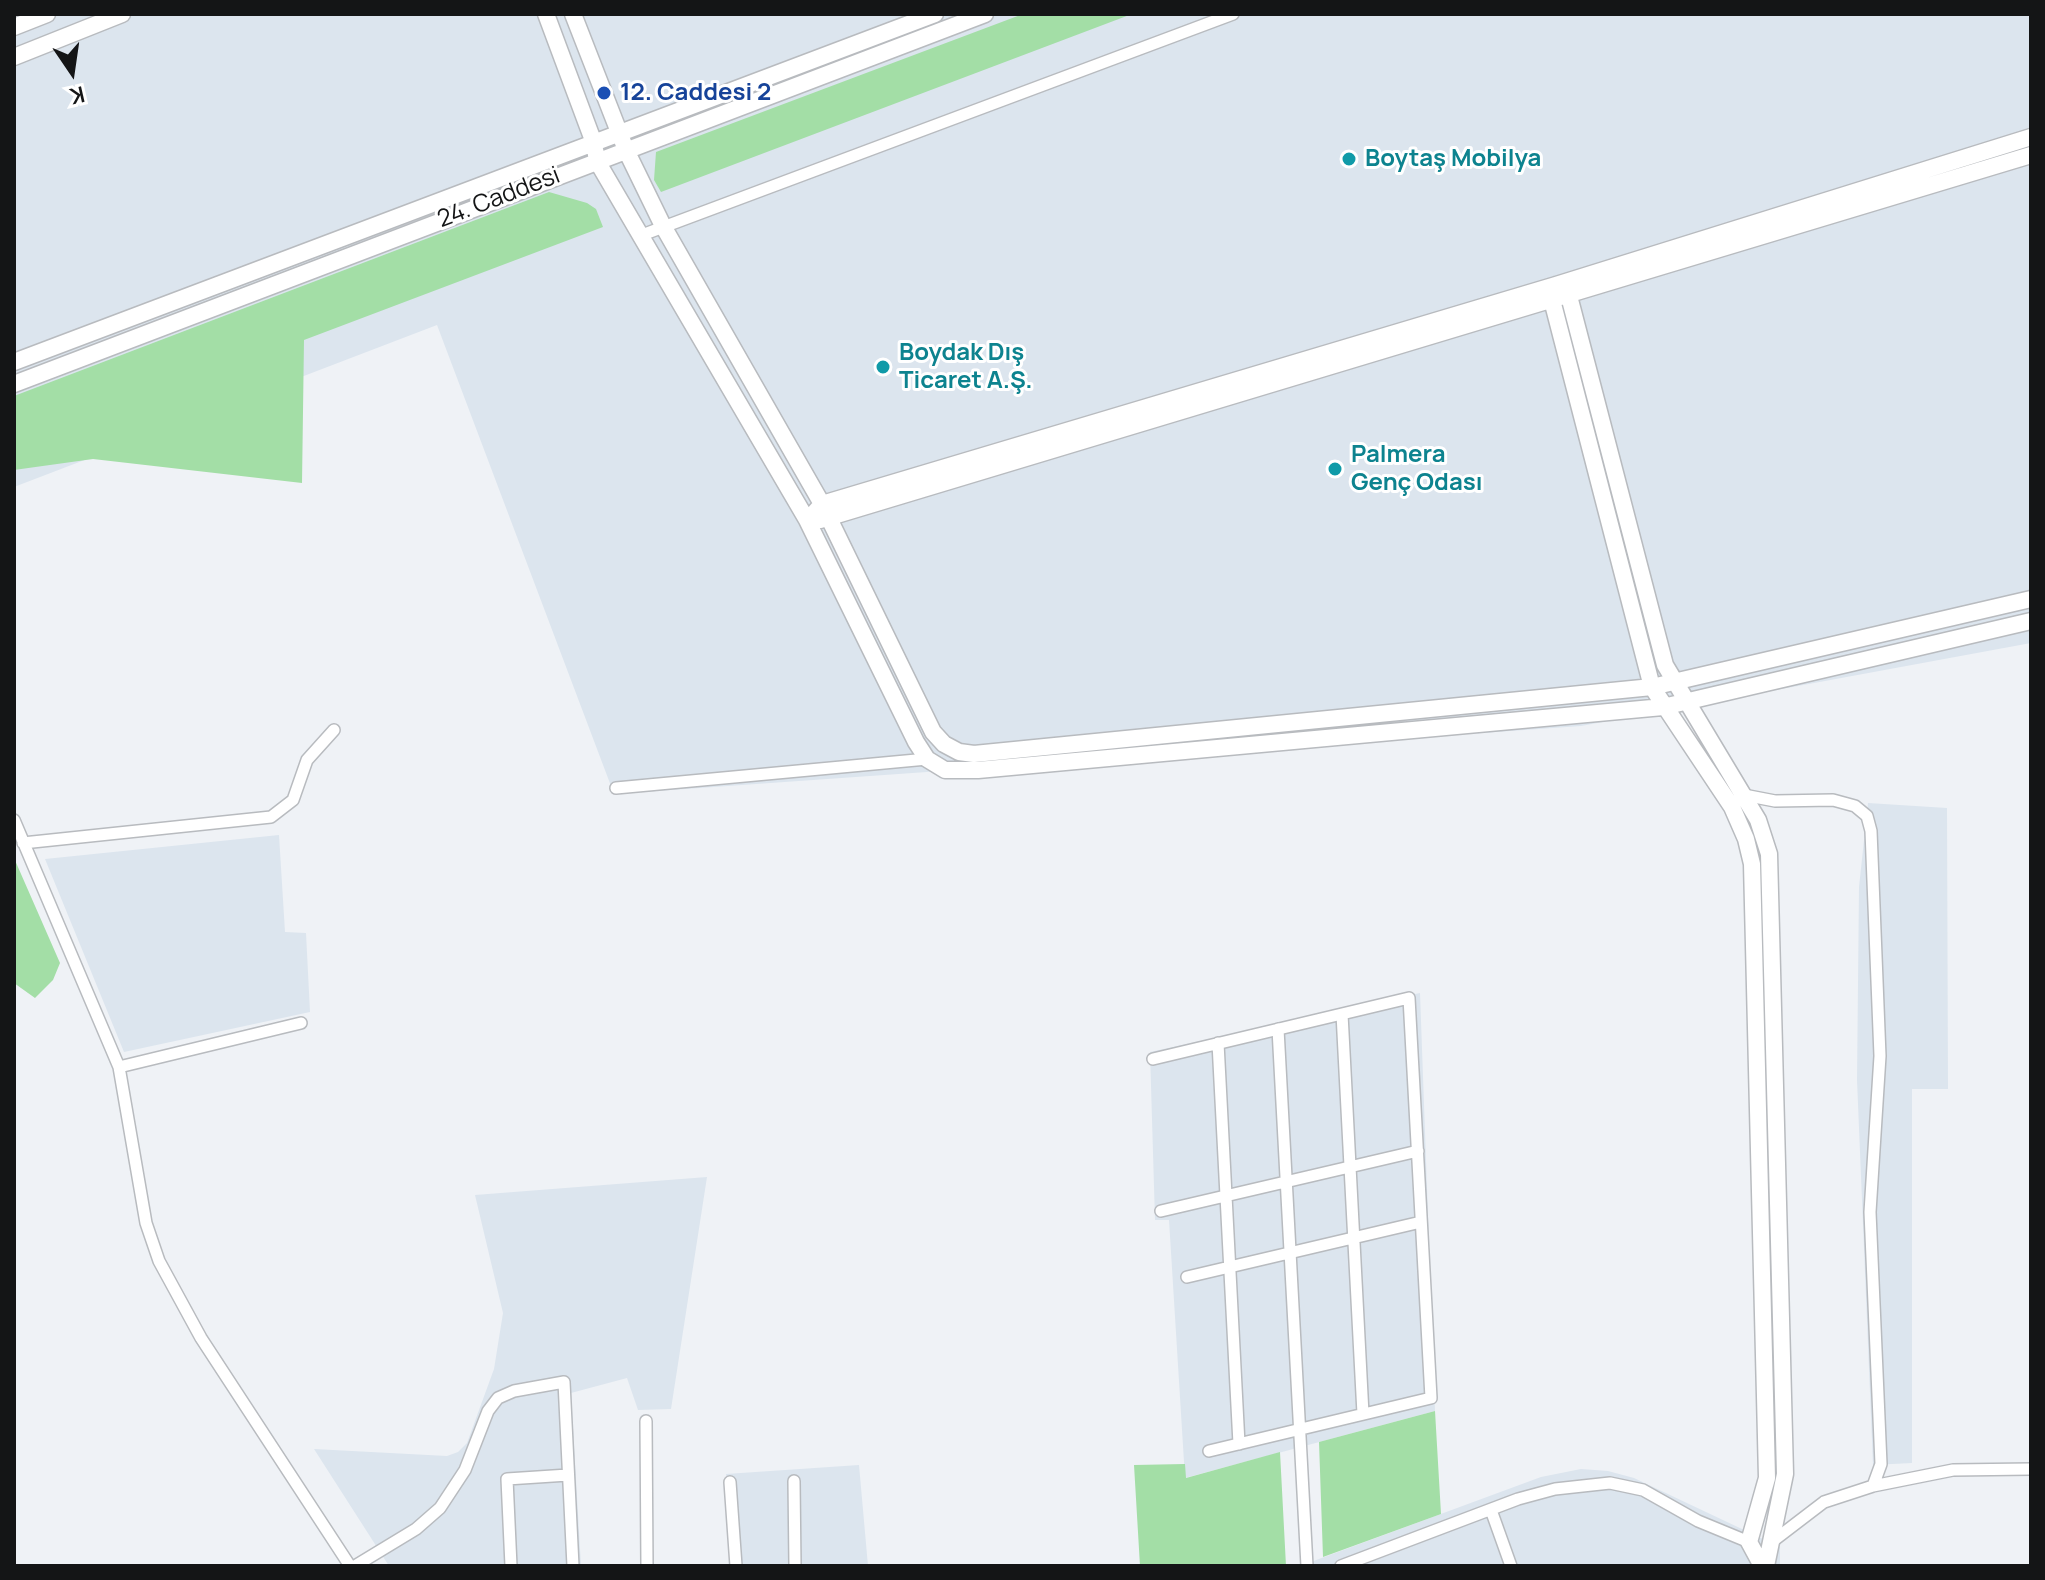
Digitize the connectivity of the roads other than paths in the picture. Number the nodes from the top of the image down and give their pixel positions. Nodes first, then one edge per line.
1 (47, 14) edge
2 (122, 14) edge
3 (546, 14) edge
4 (573, 14) edge
5 (935, 14) edge
6 (985, 14) edge
7 (1233, 14) edge
8 (14, 27) edge
9 (14, 57) edge
10 (619, 133) junction
11 (2031, 137) edge
12 (594, 143) junction
13 (626, 150) junction
14 (2031, 155) edge
15 (597, 161) junction
16 (663, 226) junction
17 (642, 235) junction
18 (1559, 294) junction
19 (14, 362) edge
20 (14, 384) edge
21 (822, 504) junction
22 (807, 520) junction
23 (829, 520) junction
24 (2031, 599) edge
25 (2031, 621) edge
26 (1673, 683) junction
27 (1652, 687) junction
28 (1689, 700) junction
29 (1663, 707) junction
30 (334, 730) dead end
31 (927, 759) junction
32 (616, 788) dead end
33 (1744, 795) junction
34 (15, 828) edge
35 (23, 843) junction
36 (1342, 1014) junction
37 (301, 1023) dead end
38 (1278, 1029) junction
39 (1218, 1043) junction
40 (1153, 1059) dead end
41 (119, 1067) junction
42 (1418, 1151) junction
43 (1350, 1167) junction
44 (1286, 1182) junction
45 (1226, 1196) junction
46 (1161, 1211) dead end
47 (1421, 1222) junction
48 (1354, 1238) junction
49 (1290, 1253) junction
50 (1230, 1267) junction
51 (1187, 1277) dead end
52 (1363, 1414) junction
53 (646, 1421) dead end
54 (1299, 1429) junction
55 (1239, 1444) junction
56 (1209, 1451) dead end
57 (2031, 1469) edge
58 (568, 1475) junction
59 (794, 1481) dead end
60 (730, 1482) dead end
61 (1873, 1486) junction
62 (1491, 1510) junction
63 (1773, 1541) junction
64 (1749, 1542) junction
65 (352, 1566) edge
66 (511, 1566) edge
67 (573, 1566) edge
68 (647, 1566) edge
69 (736, 1566) edge
70 (795, 1566) edge
71 (1307, 1566) edge
72 (1341, 1566) edge
73 (1511, 1566) edge
74 (1764, 1566) edge

1 - 8 street
2 - 9 street
3 - 12 street
4 - 10 street
5 - 10 street, 24. Caddesi
6 - 13 street, 24. Caddesi
7 - 16 street
10 - 12 street, 24. Caddesi
10 - 13 street
11 - 18 street
12 - 15 street
12 - 19 street, 24. Caddesi
13 - 15 street, 24. Caddesi
13 - 16 street
14 - 18 street
15 - 17 street
15 - 20 street, 24. Caddesi
16 - 17 street
16 - 21 street
17 - 22 street
18 - 21 street
18 - 23 street
18 - 26 street
18 - 27 street
21 - 22 street
21 - 23 street
22 - 23 street
22 - 31 street
23 - 27 street
24 - 26 street
25 - 28 street
26 - 27 street
26 - 28 street
27 - 29 street
28 - 29 street
28 - 33 street
29 - 31 street
29 - 64 street
30 - 35 street
31 - 32 street
33 - 61 street
33 - 63 street
34 - 35 street
35 - 41 street
36 - 38 street
36 - 42 street
36 - 43 street
37 - 41 street
38 - 39 street
38 - 44 street
39 - 40 street
39 - 45 street
41 - 65 street
42 - 43 street
42 - 47 street
43 - 44 street
43 - 48 street
44 - 45 street
44 - 49 street
45 - 46 street
45 - 50 street
47 - 48 street
47 - 52 street
48 - 49 street
48 - 52 street
49 - 50 street
49 - 54 street
50 - 51 street
50 - 55 street
52 - 54 street
53 - 68 street
54 - 55 street
54 - 71 street
55 - 56 street
57 - 61 street
58 - 65 street
58 - 66 street
58 - 67 street
59 - 70 street
60 - 69 street
61 - 63 street
62 - 64 street
62 - 72 street
62 - 73 street
63 - 74 street
64 - 74 street

